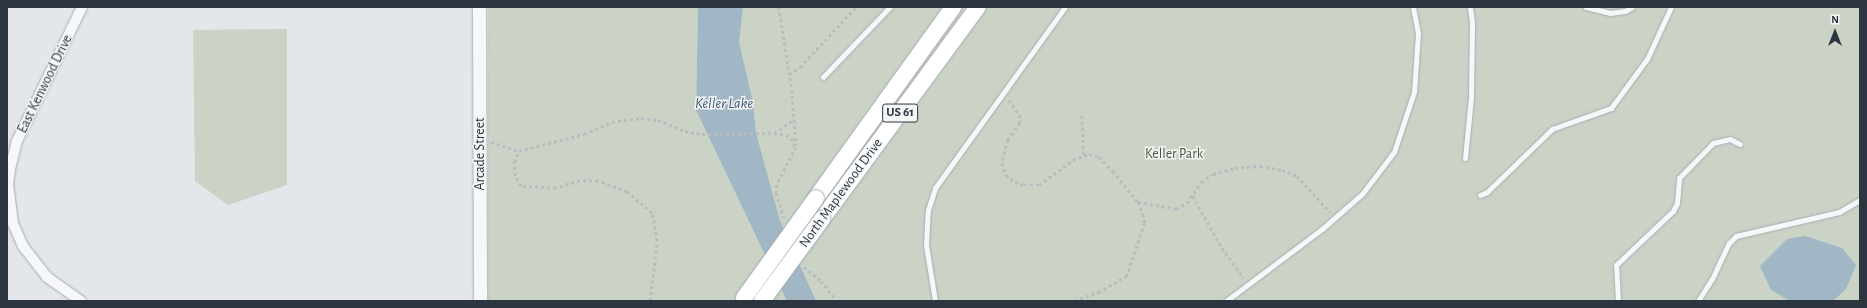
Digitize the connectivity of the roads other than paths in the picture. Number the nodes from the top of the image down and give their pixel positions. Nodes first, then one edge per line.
1 (82, 7) edge
2 (479, 7) edge
3 (890, 7) edge
4 (953, 7) edge
5 (978, 7) edge
6 (1065, 7) edge
7 (1413, 7) edge
8 (1470, 7) edge
9 (1586, 7) edge
10 (1632, 7) edge
11 (1671, 7) edge
12 (823, 76) dead end
13 (1740, 144) dead end
14 (1465, 158) dead end
15 (1480, 196) dead end
16 (1860, 200) edge
17 (743, 300) edge
18 (81, 301) edge
19 (480, 301) edge
20 (762, 301) edge
21 (936, 301) edge
22 (1226, 301) edge
23 (1618, 301) edge
24 (1698, 301) edge

1 - 18 street, East Kenwood Drive
2 - 19 street, Arcade Street
3 - 12 lane
4 - 17 main road, North Maplewood Drive / US 61, bridge
5 - 20 main road, North Maplewood Drive / US 61, bridge
6 - 21 lane
7 - 22 lane
8 - 14 lane
9 - 10 lane
11 - 15 lane
13 - 23 lane
16 - 24 lane

